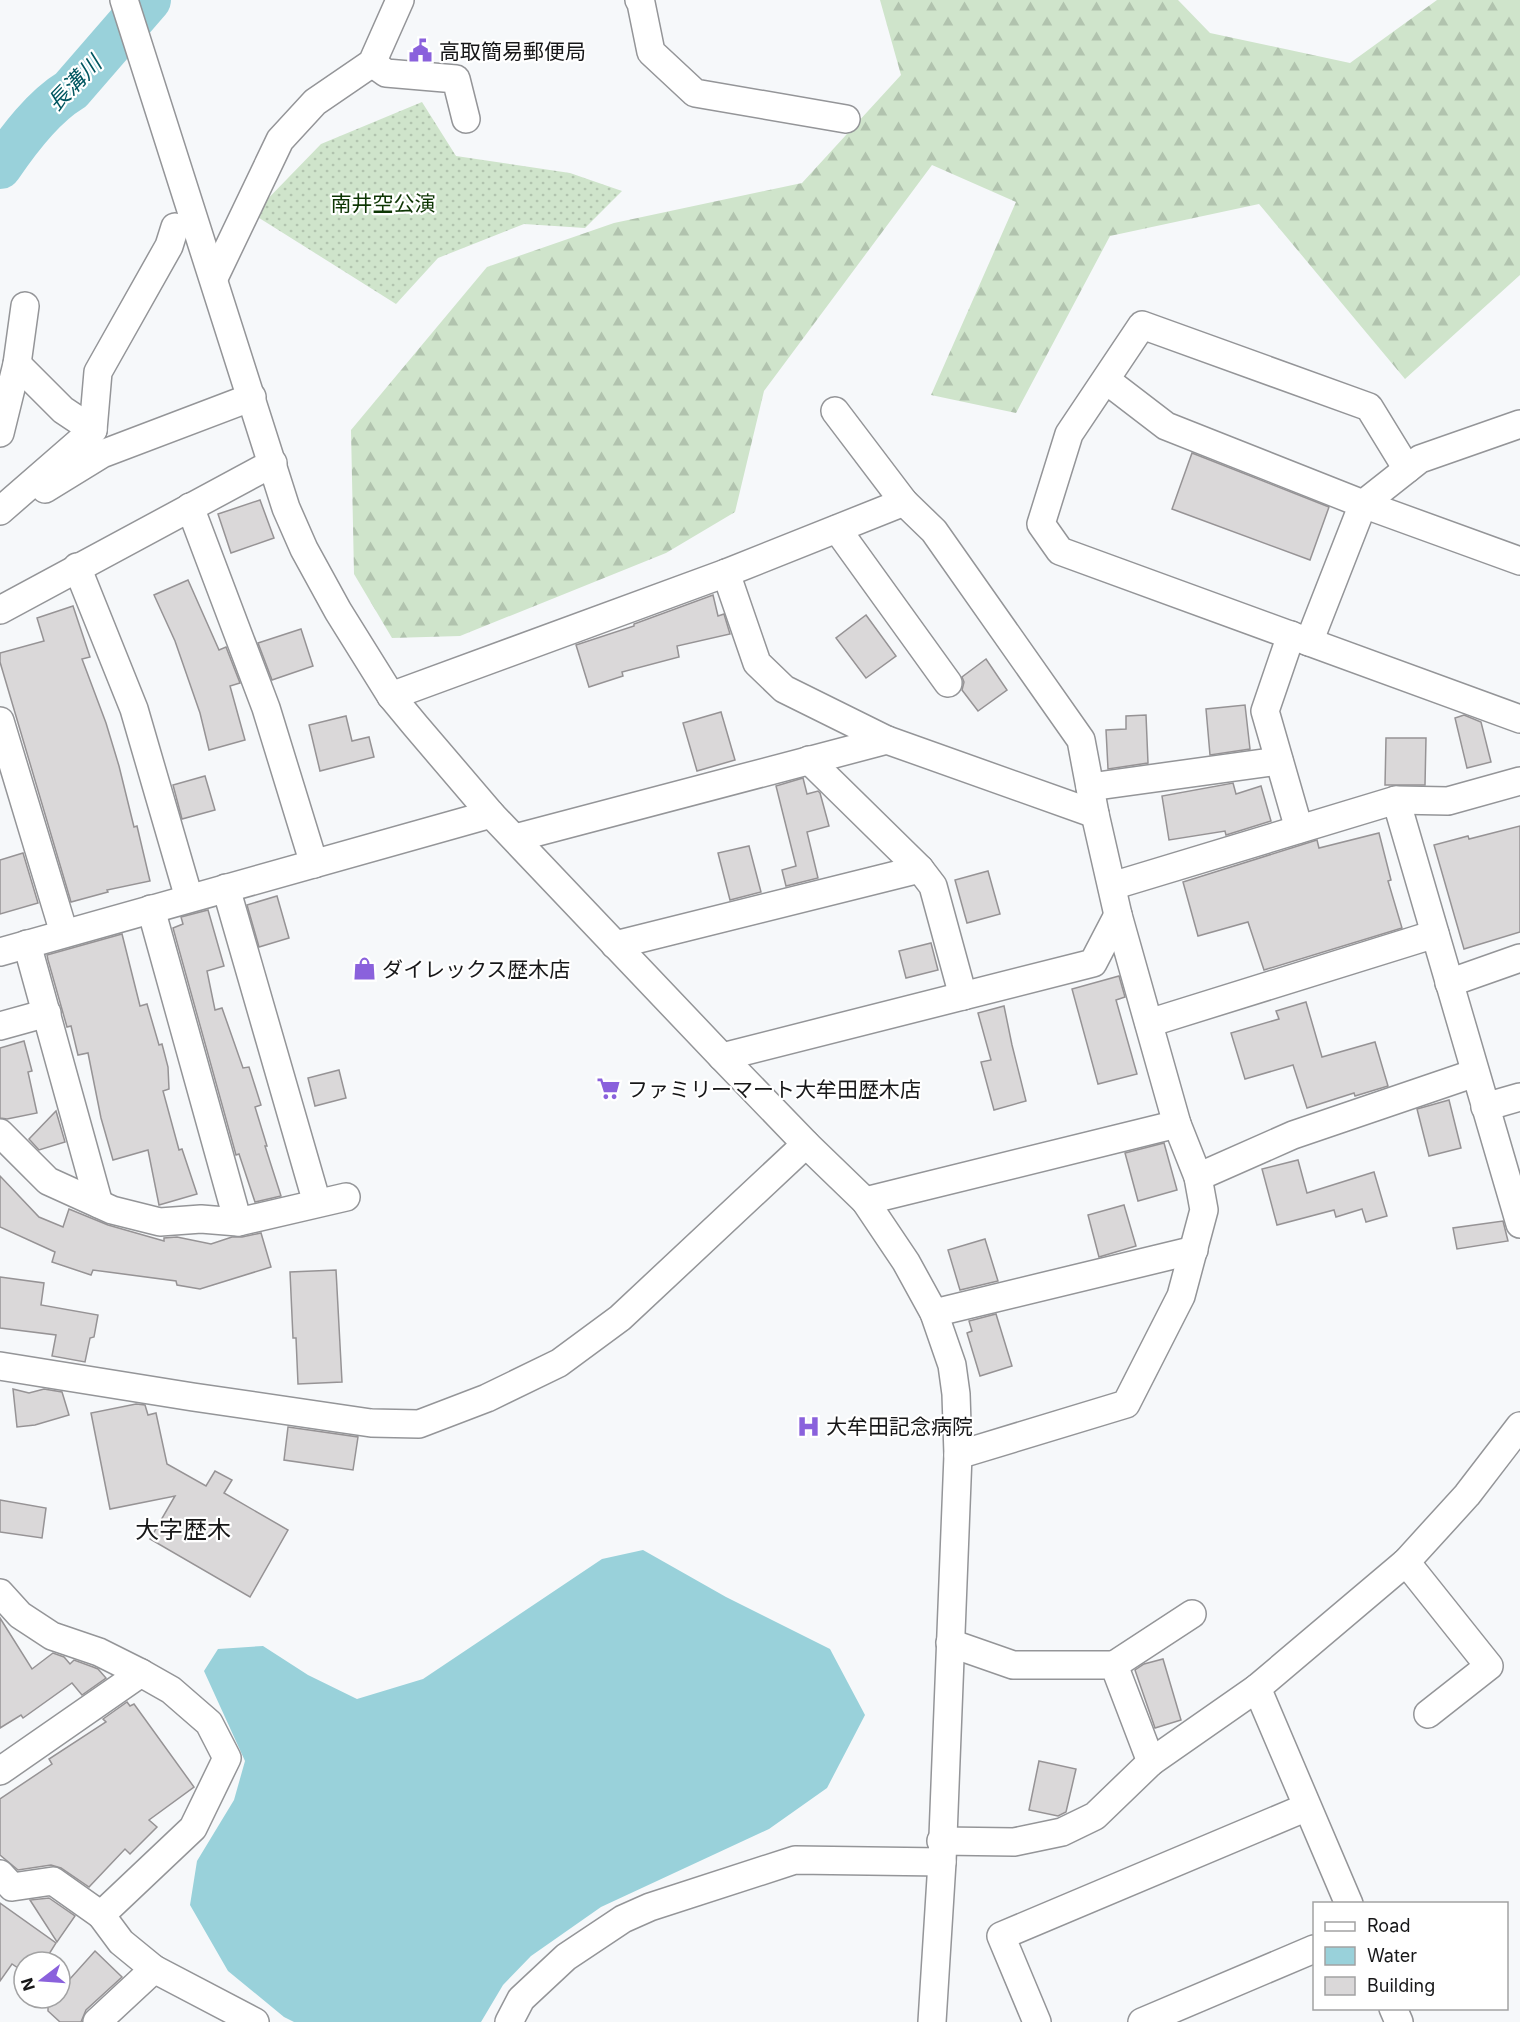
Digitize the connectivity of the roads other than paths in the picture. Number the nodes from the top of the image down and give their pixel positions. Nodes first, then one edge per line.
1 (124, 0) edge
2 (400, 0) edge
3 (639, 0) edge
4 (372, 63) junction
5 (466, 119) dead end
6 (846, 119) dead end
7 (175, 227) dead end
8 (213, 278) junction
9 (25, 306) dead end
10 (17, 364) junction
11 (1106, 380) junction
12 (252, 397) junction
13 (835, 411) dead end
14 (1520, 424) edge
15 (93, 430) junction
16 (0, 433) edge
17 (273, 463) junction
18 (1407, 469) junction
19 (904, 502) junction
20 (1363, 504) junction
21 (190, 507) junction
22 (0, 511) edge
23 (0, 516) edge
24 (837, 528) junction
25 (1520, 561) edge
26 (77, 567) junction
27 (726, 573) junction
28 (0, 610) edge
29 (1300, 638) junction
30 (948, 683) dead end
31 (391, 696) junction
32 (1520, 719) edge
33 (0, 720) edge
34 (887, 740) junction
35 (809, 760) junction
36 (1280, 761) junction
37 (1520, 781) edge
38 (1090, 787) junction
39 (1396, 800) junction
40 (491, 814) junction
41 (1095, 814) junction
42 (1299, 830) junction
43 (515, 838) junction
44 (314, 864) junction
45 (920, 869) junction
46 (1112, 886) junction
47 (226, 888) junction
48 (189, 898) junction
49 (150, 909) junction
50 (1119, 915) junction
51 (64, 933) junction
52 (1435, 934) junction
53 (27, 944) junction
54 (615, 945) junction
55 (0, 952) edge
56 (1520, 958) edge
57 (1449, 983) junction
58 (963, 996) junction
59 (46, 1013) junction
60 (1149, 1023) junction
61 (0, 1026) edge
62 (722, 1057) junction
63 (1474, 1073) junction
64 (1520, 1097) edge
65 (1485, 1107) junction
66 (1177, 1124) junction
67 (0, 1133) edge
68 (806, 1144) junction
69 (1198, 1177) junction
70 (346, 1197) dead end
71 (865, 1201) junction
72 (317, 1203) junction
73 (99, 1204) junction
74 (238, 1222) junction
75 (1520, 1224) edge
76 (1194, 1250) junction
77 (933, 1313) junction
78 (0, 1366) edge
79 (1520, 1426) edge
80 (958, 1455) junction
81 (1406, 1562) junction
82 (0, 1593) edge
83 (1192, 1614) dead end
84 (950, 1643) junction
85 (1114, 1665) junction
86 (141, 1673) junction
87 (1257, 1688) junction
88 (1428, 1714) dead end
89 (1151, 1762) junction
90 (0, 1771) edge
91 (1308, 1807) junction
92 (941, 1851) junction
93 (0, 1874) edge
94 (1348, 1902) edge
95 (101, 1915) junction
96 (1313, 1949) edge
97 (154, 1970) junction
98 (97, 2022) edge
99 (255, 2022) edge
100 (509, 2022) edge
101 (932, 2022) edge
102 (1037, 2022) edge
103 (1142, 2022) edge

1 - 8 street
2 - 4 street
3 - 6 street
4 - 5 street
4 - 8 street
7 - 15 street
8 - 12 street
9 - 10 street
10 - 15 street
10 - 16 street
11 - 18 street
11 - 20 street
11 - 29 street
12 - 17 street
12 - 23 street
13 - 19 street
14 - 18 street
15 - 22 street
17 - 21 street
17 - 31 street
18 - 20 street
19 - 24 street
19 - 38 street
20 - 25 street
20 - 29 street
21 - 26 street
21 - 44 street
24 - 27 street
24 - 30 street
26 - 28 street
26 - 48 street
27 - 31 street
27 - 34 street
29 - 32 street
29 - 36 street
31 - 40 street
33 - 51 street
34 - 35 street
34 - 41 street
35 - 43 street
35 - 45 street
36 - 38 street
36 - 42 street
37 - 39 street
38 - 41 street
39 - 42 street
39 - 52 street
40 - 43 street
40 - 44 street
41 - 46 street
42 - 46 street
43 - 54 street
44 - 47 street
45 - 54 street
45 - 58 street
46 - 50 street
47 - 48 street
47 - 72 street
48 - 49 street
49 - 51 street
49 - 74 street
50 - 58 street
50 - 60 street
51 - 53 street
52 - 57 street
52 - 60 street
53 - 55 street
53 - 59 street
54 - 62 street
56 - 57 street
57 - 63 street
58 - 62 street
59 - 61 street
59 - 73 street
60 - 66 street
62 - 68 street
63 - 65 street
63 - 69 street
64 - 65 street
65 - 75 street
66 - 69 street
66 - 71 street
67 - 73 street
68 - 71 street
68 - 78 street
69 - 76 street
70 - 72 street
71 - 77 street
72 - 74 street
73 - 74 street
76 - 77 street
76 - 80 street
77 - 80 street
79 - 81 street
80 - 84 street
81 - 87 street
81 - 88 street
82 - 86 street
83 - 85 street
84 - 85 street
84 - 92 street
85 - 89 street
86 - 90 street
86 - 95 street
87 - 89 street
87 - 91 street
89 - 92 street
91 - 94 street
91 - 102 street
92 - 100 street
92 - 101 street
93 - 95 street
95 - 97 street
96 - 103 street
97 - 98 street
97 - 99 street

